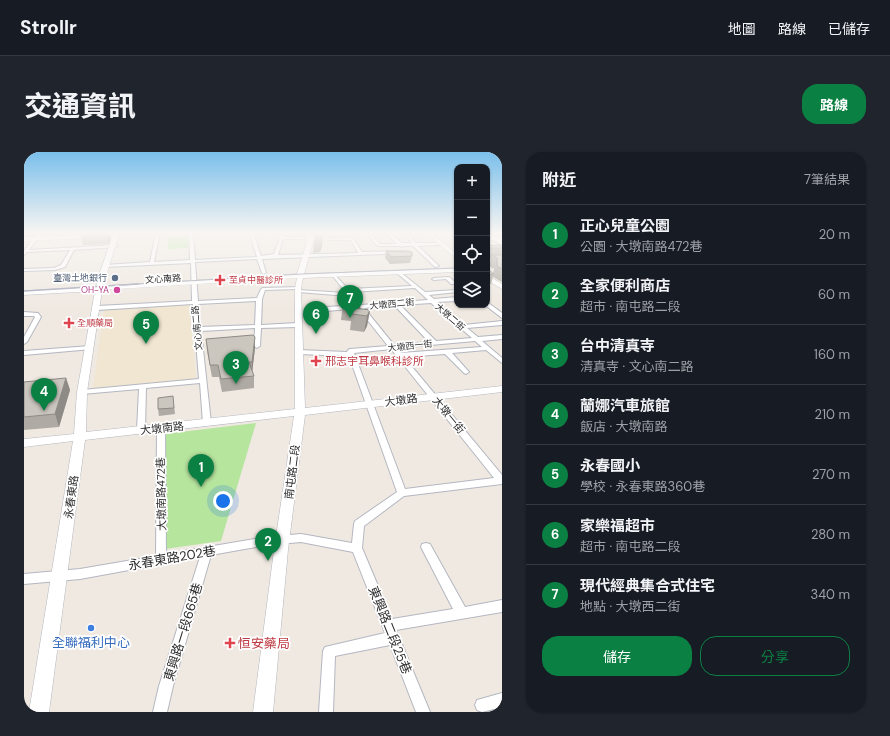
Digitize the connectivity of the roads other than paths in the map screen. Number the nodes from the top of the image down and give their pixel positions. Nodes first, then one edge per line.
1 (68, 258) edge
2 (110, 258) edge
3 (153, 258) edge
4 (255, 258) edge
5 (258, 258) edge
6 (306, 258) edge
7 (429, 258) edge
8 (193, 261) junction
9 (490, 262) edge
10 (502, 262) edge
11 (152, 263) junction
12 (454, 264) edge
13 (107, 266) junction
14 (437, 266) junction
15 (502, 267) edge
16 (490, 268) edge
17 (24, 270) edge
18 (454, 270) edge
19 (426, 272) junction
20 (488, 272) edge
21 (264, 273) junction
22 (301, 273) junction
23 (400, 273) junction
24 (334, 275) junction
25 (434, 279) junction
26 (490, 279) edge
27 (194, 280) junction
28 (502, 281) edge
29 (439, 283) dead end
30 (453, 283) dead end
31 (101, 286) junction
32 (24, 287) edge
33 (415, 287) junction
34 (502, 287) edge
35 (298, 290) junction
36 (454, 291) edge
37 (24, 293) edge
38 (348, 293) junction
39 (424, 294) junction
40 (259, 299) junction
41 (454, 299) edge
42 (432, 301) junction
43 (195, 302) junction
44 (396, 304) junction
45 (490, 306) edge
46 (359, 307) junction
47 (97, 308) junction
48 (327, 309) dead end
49 (24, 314) edge
50 (502, 316) edge
51 (502, 323) edge
52 (298, 325) junction
53 (257, 327) junction
54 (462, 327) junction
55 (197, 329) junction
56 (502, 337) edge
57 (477, 340) junction
58 (24, 342) edge
59 (434, 344) junction
60 (257, 346) dead end
61 (90, 348) junction
62 (394, 348) junction
63 (487, 348) junction
64 (299, 352) junction
65 (447, 352) junction
66 (24, 353) edge
67 (351, 354) junction
68 (400, 355) junction
69 (502, 361) edge
70 (466, 372) dead end
71 (202, 381) junction
72 (143, 386) junction
73 (502, 389) edge
74 (82, 392) junction
75 (434, 396) junction
76 (370, 404) junction
77 (300, 412) junction
78 (207, 423) junction
79 (161, 428) junction
80 (141, 430) junction
81 (80, 436) junction
82 (24, 443) edge
83 (502, 481) edge
84 (402, 493) junction
85 (284, 539) junction
86 (426, 547) dead end
87 (357, 548) junction
88 (208, 552) junction
89 (162, 560) junction
90 (60, 576) junction
91 (24, 579) edge
92 (502, 606) edge
93 (462, 613) junction
94 (390, 632) junction
95 (502, 700) edge
96 (482, 704) dead end
97 (39, 712) edge
98 (160, 712) edge
99 (263, 712) edge
100 (326, 712) edge
101 (423, 712) edge

1 - 17 street
2 - 13 main road, 永春東路
3 - 11 street
4 - 8 street
5 - 21 street
6 - 22 main road, 南屯路二段
7 - 14 street
8 - 11 street
8 - 27 street, 文心南二路
9 - 10 main road
11 - 13 street
12 - 14 main road
13 - 31 main road, 永春東路
14 - 22 main road
15 - 16 main road
18 - 19 main road
19 - 23 main road
19 - 25 street
20 - 28 main road
21 - 22 main road, 文心南路
21 - 27 main road, 文心南路
22 - 24 main road
22 - 27 main road, 文心南路
22 - 35 main road, 南屯路二段
23 - 24 main road
23 - 33 street, 大墩二街
24 - 38 street, 大墩一街
25 - 29 street
25 - 30 street
26 - 34 main road
27 - 31 main road, 文心南路
27 - 43 street, 文心南二路
31 - 32 main road, 文心南路
31 - 37 main road, 文心南路
31 - 47 main road, 永春東路
33 - 38 street
33 - 39 street, 大墩二街
35 - 38 street
35 - 40 street
35 - 52 main road, 南屯路二段
36 - 39 street
38 - 46 street, 大墩一街
39 - 42 street, 大墩二街
40 - 43 street
40 - 53 street
41 - 42 street, 大墩西二街
42 - 44 street, 大墩西二街
42 - 54 street, 大墩二街
43 - 47 street
43 - 55 street, 文心南二路
44 - 46 street, 大墩西二街
44 - 59 street
45 - 50 street
46 - 48 street, 大墩西二街
46 - 62 street, 大墩一街
47 - 61 main road, 永春東路
49 - 58 street
51 - 54 street
52 - 53 street
52 - 64 main road, 南屯路二段
53 - 55 street
53 - 60 street
54 - 57 street, 大墩二街
55 - 71 street, 文心南二路
56 - 57 street, 大墩西一街
57 - 59 street, 大墩西一街
57 - 63 street, 大墩二街
59 - 62 street, 大墩西一街
61 - 66 street
61 - 74 main road, 永春東路
62 - 67 street, 大墩西一街
62 - 68 street, 大墩一街
63 - 65 street
63 - 69 street, 大墩二街
64 - 67 street
64 - 77 main road, 南屯路二段
65 - 68 street
65 - 70 street
67 - 76 street
68 - 75 street, 大墩一街
71 - 72 street
71 - 78 street, 文心南二路
72 - 74 street
72 - 80 street
73 - 75 main road, 大墩路
74 - 81 main road, 永春東路
75 - 76 main road, 大墩路
75 - 83 street, 大墩一街
76 - 77 main road, 大墩路
76 - 84 street
77 - 78 main road, 大墩南路
77 - 85 main road, 南屯路二段
78 - 79 main road, 大墩南路
79 - 80 main road, 大墩南路
79 - 89 street, 大墩南路472巷
80 - 81 main road, 大墩南路
81 - 82 main road, 大墩南路
81 - 90 main road, 永春東路
83 - 84 street
84 - 87 street
85 - 87 street, 永春東路202巷
85 - 88 street, 永春東路202巷
85 - 99 main road, 南屯路二段
86 - 93 street
87 - 94 street, 東興路二段25巷
88 - 89 street, 永春東路202巷
88 - 98 street, 東興路一段665巷
89 - 90 street, 永春東路202巷
90 - 91 street, 永春東路202巷
90 - 97 main road, 永春東路
92 - 93 street
93 - 94 street
94 - 100 street
94 - 101 street, 東興路二段25巷
95 - 96 street

